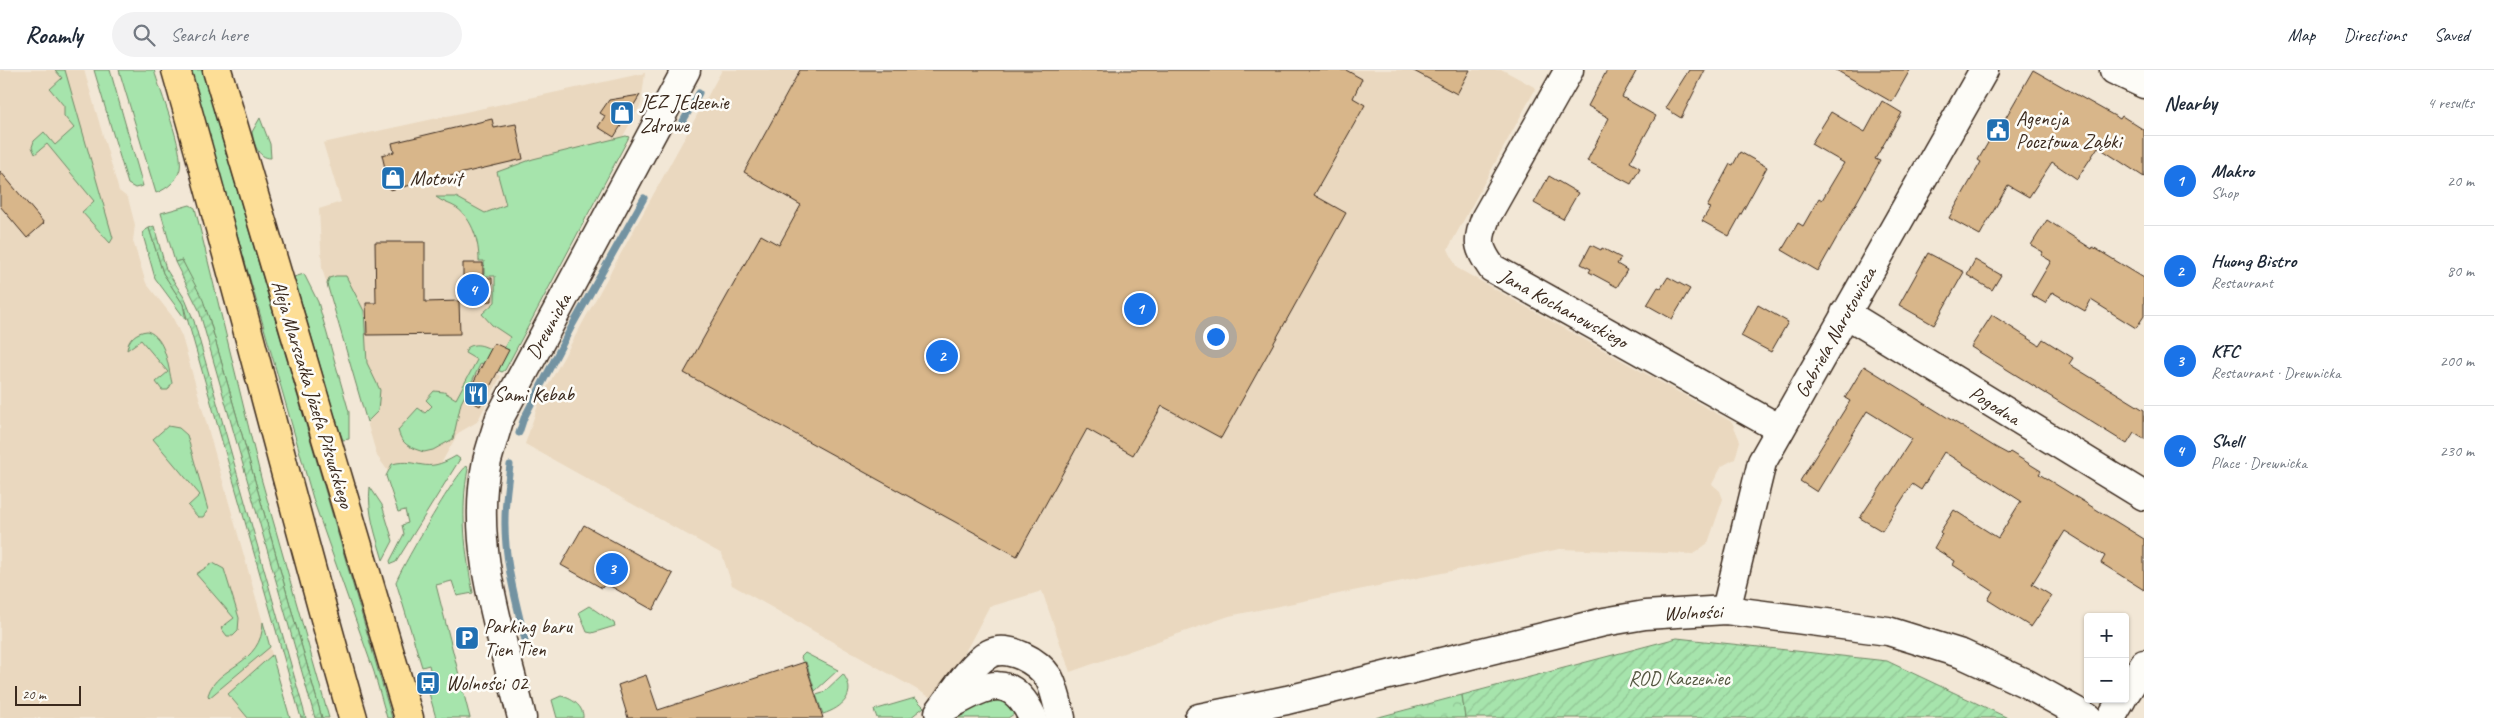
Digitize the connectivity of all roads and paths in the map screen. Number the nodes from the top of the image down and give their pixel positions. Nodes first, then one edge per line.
1 (176, 70) edge
2 (217, 70) edge
3 (686, 70) edge
4 (1569, 70) edge
5 (1984, 70) edge
6 (2114, 70) edge
7 (2144, 84) edge
8 (1845, 313) junction
9 (1780, 429) junction
10 (2144, 496) edge
11 (1726, 610) junction
12 (2144, 664) edge
13 (2129, 688) edge
14 (1287, 700) junction
15 (2120, 703) edge
16 (935, 715) edge
17 (353, 718) edge
18 (409, 718) edge
19 (522, 718) edge
20 (1033, 718) edge
21 (1061, 718) edge
22 (1199, 718) edge
23 (1246, 718) edge
24 (2088, 718) edge
25 (2111, 718) edge

1 - 17 main road, Aleja Marszałka Józefa Piłsudskiego
2 - 18 main road, Aleja Marszałka Józefa Piłsudskiego
3 - 19 street, Drewnicka
4 - 9 street, Jana Kochanowskiego
5 - 8 street, Gabriela Narutowicza
6 - 7 street
8 - 9 street, Gabriela Narutowicza
8 - 10 street, Pogodna
9 - 11 street, Gabriela Narutowicza
11 - 14 street, Wolności
11 - 24 street, Wolności
12 - 13 street
14 - 22 street, Wolności
14 - 23 street, Wolności
15 - 25 street
16 - 20 street
16 - 21 street

